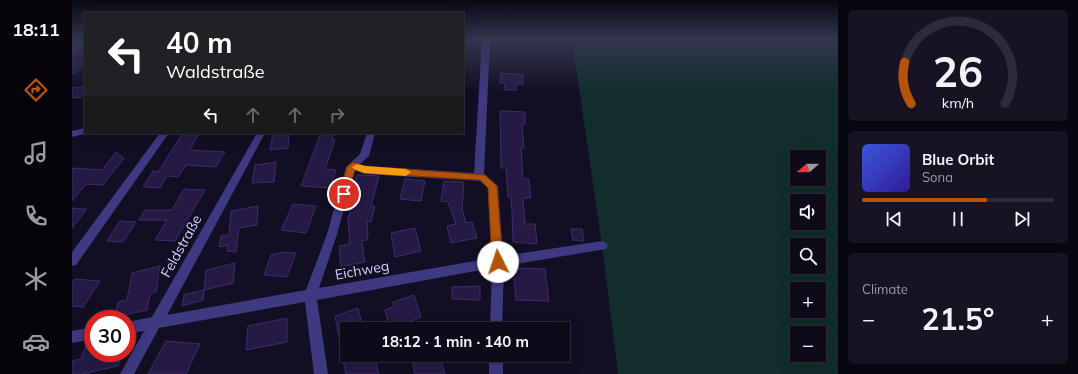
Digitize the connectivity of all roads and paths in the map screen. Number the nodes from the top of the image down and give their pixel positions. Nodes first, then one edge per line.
1 (485, 57) edge
2 (84, 131) edge
3 (72, 134) edge
4 (164, 134) edge
5 (260, 134) edge
6 (371, 134) edge
7 (353, 165) junction
8 (479, 177) junction
9 (602, 246) dead end
10 (72, 261) edge
11 (498, 262) junction
12 (310, 296) junction
13 (496, 322) edge
14 (156, 323) junction
15 (136, 326) edge
16 (84, 335) edge
17 (72, 337) edge
18 (496, 362) edge
19 (127, 374) edge
20 (321, 374) edge
21 (496, 374) edge

1 - 8 street
2 - 3 street
4 - 10 street
5 - 14 street, Feldstraße
6 - 7 street
7 - 8 street
7 - 12 street
8 - 11 street
9 - 11 street, Eichweg
11 - 12 street, Eichweg
11 - 13 street
12 - 14 street, Eichweg
12 - 20 street
14 - 15 street, Eichweg
14 - 19 street, Feldstraße
16 - 17 street
18 - 21 street

